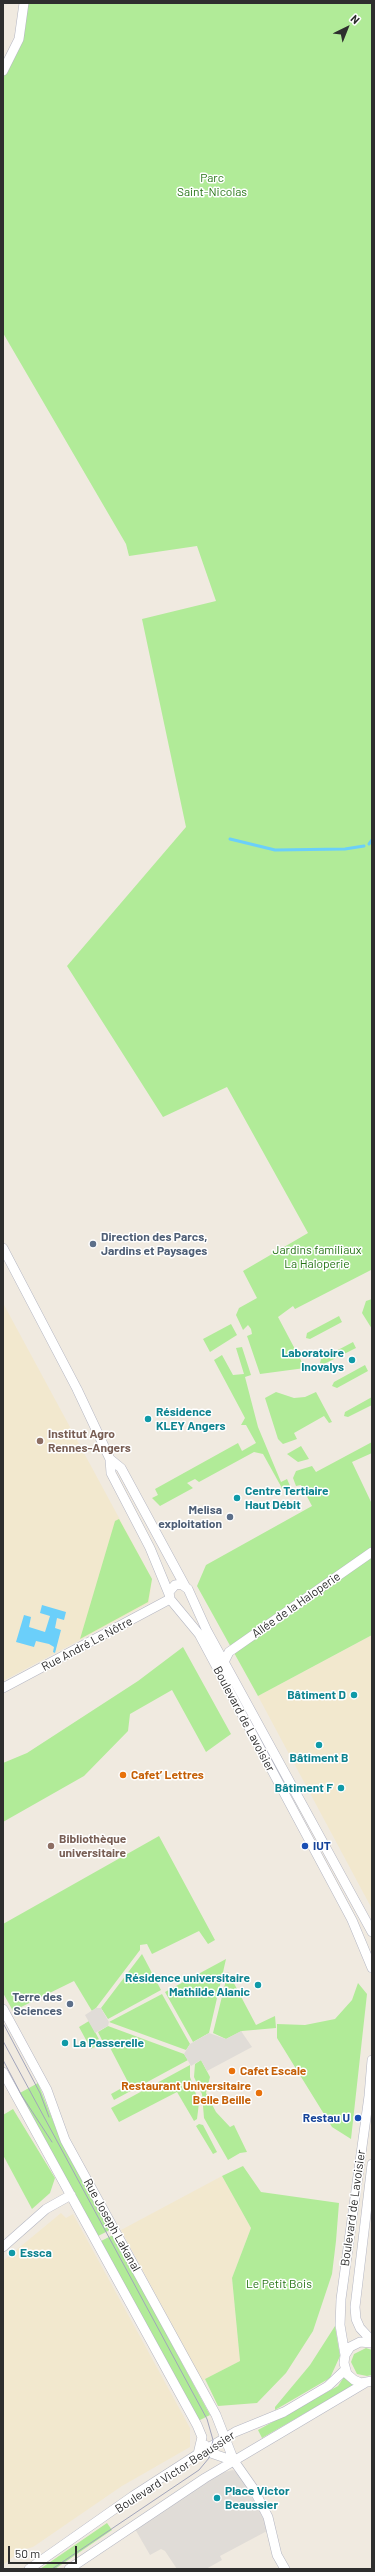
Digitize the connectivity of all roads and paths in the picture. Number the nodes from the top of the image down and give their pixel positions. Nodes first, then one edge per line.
1 (24, 3) edge
2 (3, 71) edge
3 (3, 1248) edge
4 (110, 1459) junction
5 (372, 1552) edge
6 (187, 1590) junction
7 (171, 1599) junction
8 (224, 1662) junction
9 (3, 1688) edge
10 (372, 1932) edge
11 (372, 1968) edge
12 (3, 2009) edge
13 (372, 2060) edge
14 (3, 2072) edge
15 (372, 2164) edge
16 (71, 2195) junction
17 (3, 2248) edge
18 (372, 2342) edge
19 (345, 2355) junction
20 (345, 2370) junction
21 (369, 2382) edge
22 (202, 2437) junction
23 (227, 2438) junction
24 (207, 2449) junction
25 (198, 2454) junction
26 (234, 2461) junction
27 (283, 2568) edge
28 (30, 2569) edge
29 (69, 2569) edge

1 - 2 street
3 - 4 street, Boulevard de Lavoisier
4 - 6 street, Boulevard de Lavoisier
4 - 7 street, Boulevard de Lavoisier
5 - 8 street, Allée de la Haloperie
6 - 7 street
6 - 7 street
6 - 8 street, Boulevard de Lavoisier
7 - 9 street, Rue André Le Nôtre
7 - 11 street, Boulevard de Lavoisier
8 - 10 street, Boulevard de Lavoisier
12 - 23 street, Rue Joseph Lakanal
13 - 19 street, Boulevard de Lavoisier
14 - 16 street, Rue Joseph Lakanal
15 - 18 street, Boulevard de Lavoisier
16 - 17 street
16 - 22 street, Rue Joseph Lakanal
18 - 19 street
19 - 20 street, Boulevard de Lavoisier
20 - 21 street
20 - 23 street, Boulevard Victor Beaussier
21 - 26 street, Boulevard Victor Beaussier
22 - 24 street, Rue Joseph Lakanal
22 - 25 street
23 - 24 street, Boulevard Victor Beaussier
23 - 26 street, Rue Joseph Lakanal
24 - 25 street, Boulevard Victor Beaussier
24 - 26 street
25 - 28 street, Boulevard Victor Beaussier
26 - 27 street, Rue Joseph Lakanal
26 - 29 street, Boulevard Victor Beaussier

